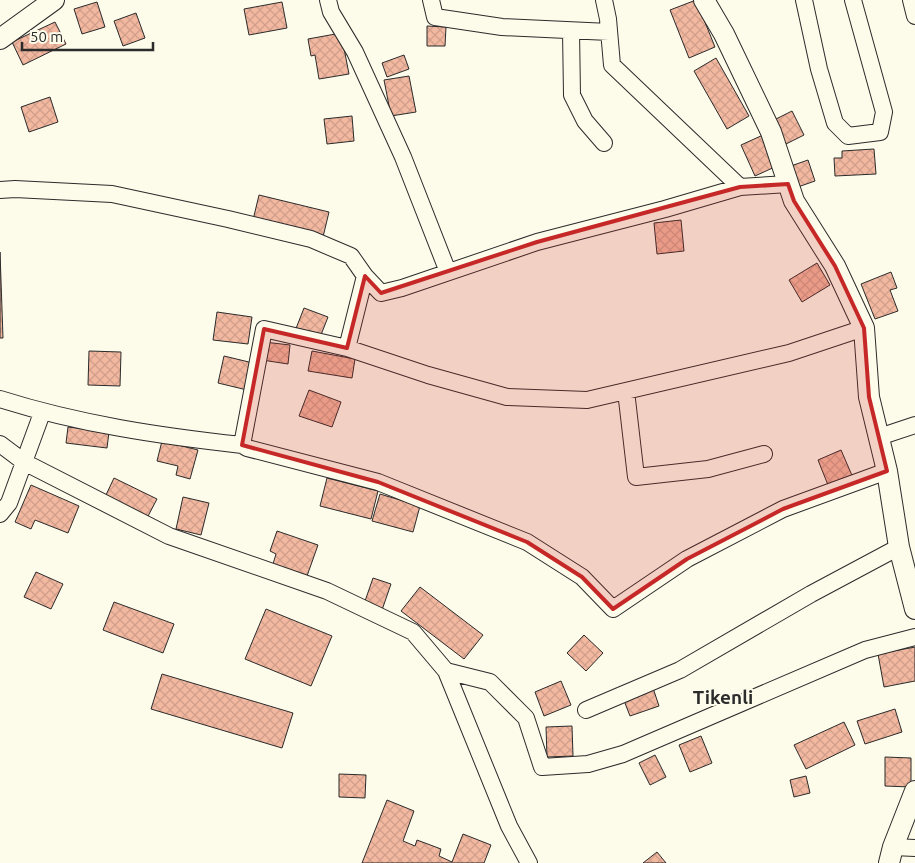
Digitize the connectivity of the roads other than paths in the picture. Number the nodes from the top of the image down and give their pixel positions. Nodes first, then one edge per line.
1 (54, 0) edge
2 (328, 0) edge
3 (431, 0) edge
4 (604, 0) edge
5 (704, 0) edge
6 (804, 0) edge
7 (853, 0) edge
8 (911, 0) edge
9 (915, 16) edge
10 (571, 30) junction
11 (609, 32) junction
12 (0, 39) edge
13 (604, 143) dead end
14 (788, 184) junction
15 (740, 187) junction
16 (0, 190) edge
17 (448, 272) junction
18 (365, 276) junction
19 (864, 328) junction
20 (347, 348) junction
21 (626, 391) junction
22 (0, 400) edge
23 (42, 413) junction
24 (915, 425) edge
25 (879, 437) junction
26 (0, 444) edge
27 (242, 445) junction
28 (764, 454) dead end
29 (24, 462) junction
30 (887, 470) junction
31 (0, 514) edge
32 (899, 547) junction
33 (915, 608) edge
34 (915, 637) edge
35 (446, 671) junction
36 (586, 710) dead end
37 (915, 791) edge
38 (915, 848) edge
39 (891, 855) edge
40 (529, 863) edge

1 - 12 street
2 - 17 street
3 - 10 street
4 - 11 street
5 - 14 street
6 - 7 street
8 - 9 street
10 - 11 street
10 - 13 street
11 - 15 street
14 - 15 street
14 - 19 street
15 - 17 street
16 - 18 street
17 - 18 street
18 - 20 street
19 - 21 street
19 - 25 street
20 - 21 street
20 - 27 street
21 - 28 street
22 - 23 street
23 - 27 street
23 - 29 street
24 - 25 street
25 - 30 street
26 - 29 street
27 - 30 street
29 - 31 street
29 - 35 street
30 - 32 street
32 - 33 street
32 - 36 street
34 - 35 street
35 - 40 street
37 - 39 street
38 - 39 street

